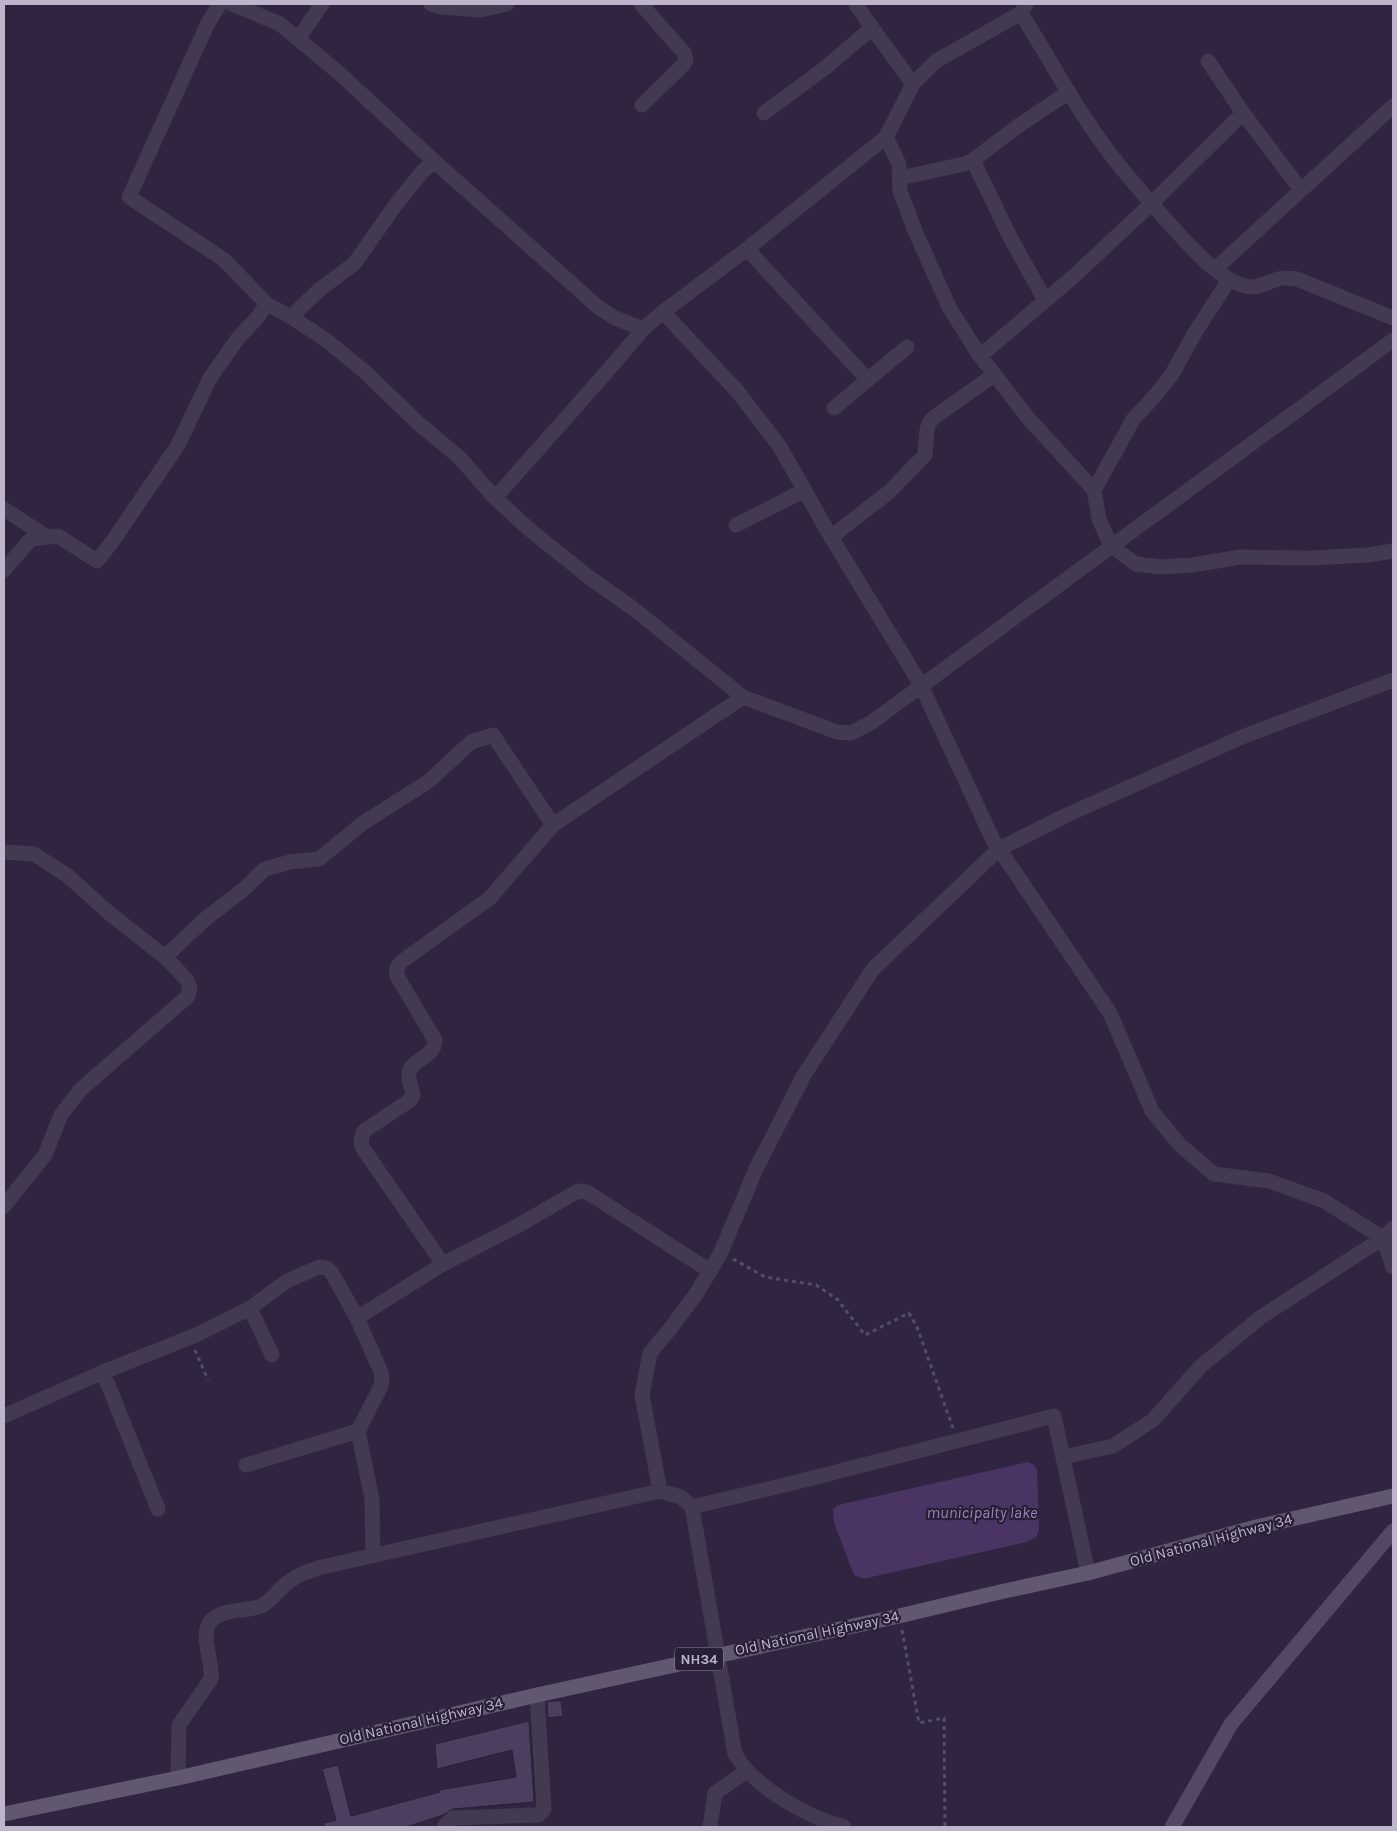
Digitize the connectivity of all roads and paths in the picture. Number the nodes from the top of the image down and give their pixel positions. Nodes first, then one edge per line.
1 (220, 4) edge
2 (232, 4) edge
3 (322, 4) edge
4 (432, 4) edge
5 (507, 4) edge
6 (640, 4) edge
7 (856, 4) edge
8 (1024, 8) edge
9 (872, 28) junction
10 (298, 39) junction
11 (1208, 61) dead end
12 (912, 84) junction
13 (1069, 92) junction
14 (642, 105) dead end
15 (1393, 106) edge
16 (764, 113) dead end
17 (1244, 113) junction
18 (886, 137) junction
19 (973, 160) junction
20 (434, 161) junction
21 (900, 178) junction
22 (1302, 190) junction
23 (1151, 204) junction
24 (747, 249) junction
25 (1215, 268) junction
26 (1228, 280) junction
27 (1045, 300) junction
28 (267, 304) junction
29 (663, 312) junction
30 (291, 317) junction
31 (1393, 318) edge
32 (643, 329) junction
33 (1393, 340) edge
34 (907, 347) dead end
35 (980, 356) junction
36 (994, 375) junction
37 (868, 380) junction
38 (834, 408) dead end
39 (805, 490) junction
40 (1094, 490) junction
41 (495, 498) junction
42 (4, 509) edge
43 (736, 524) dead end
44 (47, 537) junction
45 (831, 537) junction
46 (1111, 546) junction
47 (1393, 551) edge
48 (4, 570) edge
49 (1393, 680) edge
50 (921, 685) junction
51 (743, 697) junction
52 (553, 825) junction
53 (1000, 849) junction
54 (4, 852) edge
55 (165, 958) junction
56 (4, 1206) edge
57 (1388, 1233) edge
58 (721, 1252) junction
59 (443, 1264) junction
60 (1393, 1267) edge
61 (710, 1271) junction
62 (250, 1308) junction
63 (357, 1318) junction
64 (190, 1338) junction
65 (272, 1355) dead end
66 (103, 1372) junction
67 (208, 1380) dead end
68 (4, 1416) edge
69 (358, 1431) junction
70 (958, 1440) junction
71 (1063, 1457) junction
72 (246, 1465) dead end
73 (660, 1491) junction
74 (1393, 1496) edge
75 (692, 1507) junction
76 (158, 1509) dead end
77 (1393, 1531) edge
78 (373, 1554) junction
79 (1088, 1573) junction
80 (899, 1616) junction
81 (718, 1655) junction
82 (537, 1695) junction
83 (747, 1771) junction
84 (178, 1778) junction
85 (4, 1814) edge
86 (513, 1821) edge
87 (444, 1827) edge
88 (710, 1827) edge
89 (844, 1827) edge
90 (945, 1827) edge
91 (1172, 1827) edge

1 - 28 street
2 - 10 street
3 - 10 street
4 - 5 street
6 - 14 street
7 - 9 street
8 - 12 street
8 - 13 street
9 - 12 street
9 - 16 street
10 - 20 street
11 - 17 street
12 - 18 street
13 - 19 street
13 - 23 street
15 - 22 street
17 - 22 street
17 - 23 street
18 - 21 street
18 - 24 street
19 - 21 street
19 - 27 street
20 - 30 street
20 - 32 street
21 - 35 street
22 - 25 street
23 - 25 street
23 - 27 street
24 - 29 street
24 - 37 street
25 - 26 street
26 - 31 street
26 - 40 street
27 - 35 street
28 - 30 street
28 - 44 street
29 - 32 street
29 - 39 street
30 - 41 street
32 - 41 street
33 - 46 street
34 - 37 street
35 - 36 street
36 - 40 street
36 - 45 street
37 - 38 street
39 - 43 street
39 - 45 street
40 - 46 street
41 - 51 street
42 - 44 street
44 - 48 street
45 - 50 street
46 - 47 street
46 - 50 street
49 - 53 street
50 - 51 street
50 - 53 street
51 - 52 street
52 - 55 street
52 - 59 street
53 - 57 street
53 - 58 street
54 - 55 street
55 - 56 street
57 - 60 street
57 - 71 street
58 - 61 street
58 - 70 path
59 - 61 street
59 - 63 street
61 - 73 street
62 - 63 street
62 - 64 street
62 - 65 street
63 - 69 street
64 - 66 street
64 - 67 path
66 - 68 street
66 - 76 street
69 - 72 street
69 - 78 street
70 - 71 street
70 - 75 street
71 - 79 street
73 - 75 street
73 - 78 street
74 - 79 main road, Old National Highway 34 / NH34
75 - 81 street
77 - 91 main road
78 - 84 street
79 - 80 main road, Old National Highway 34 / NH34
80 - 81 main road, Old National Highway 34 / NH34
80 - 90 path
81 - 82 main road, Old National Highway 34 / NH34
81 - 83 street
82 - 84 main road, Old National Highway 34 / NH34
82 - 86 street
83 - 88 street
83 - 89 street
84 - 85 main road, Old National Highway 34 / NH34
86 - 87 street

